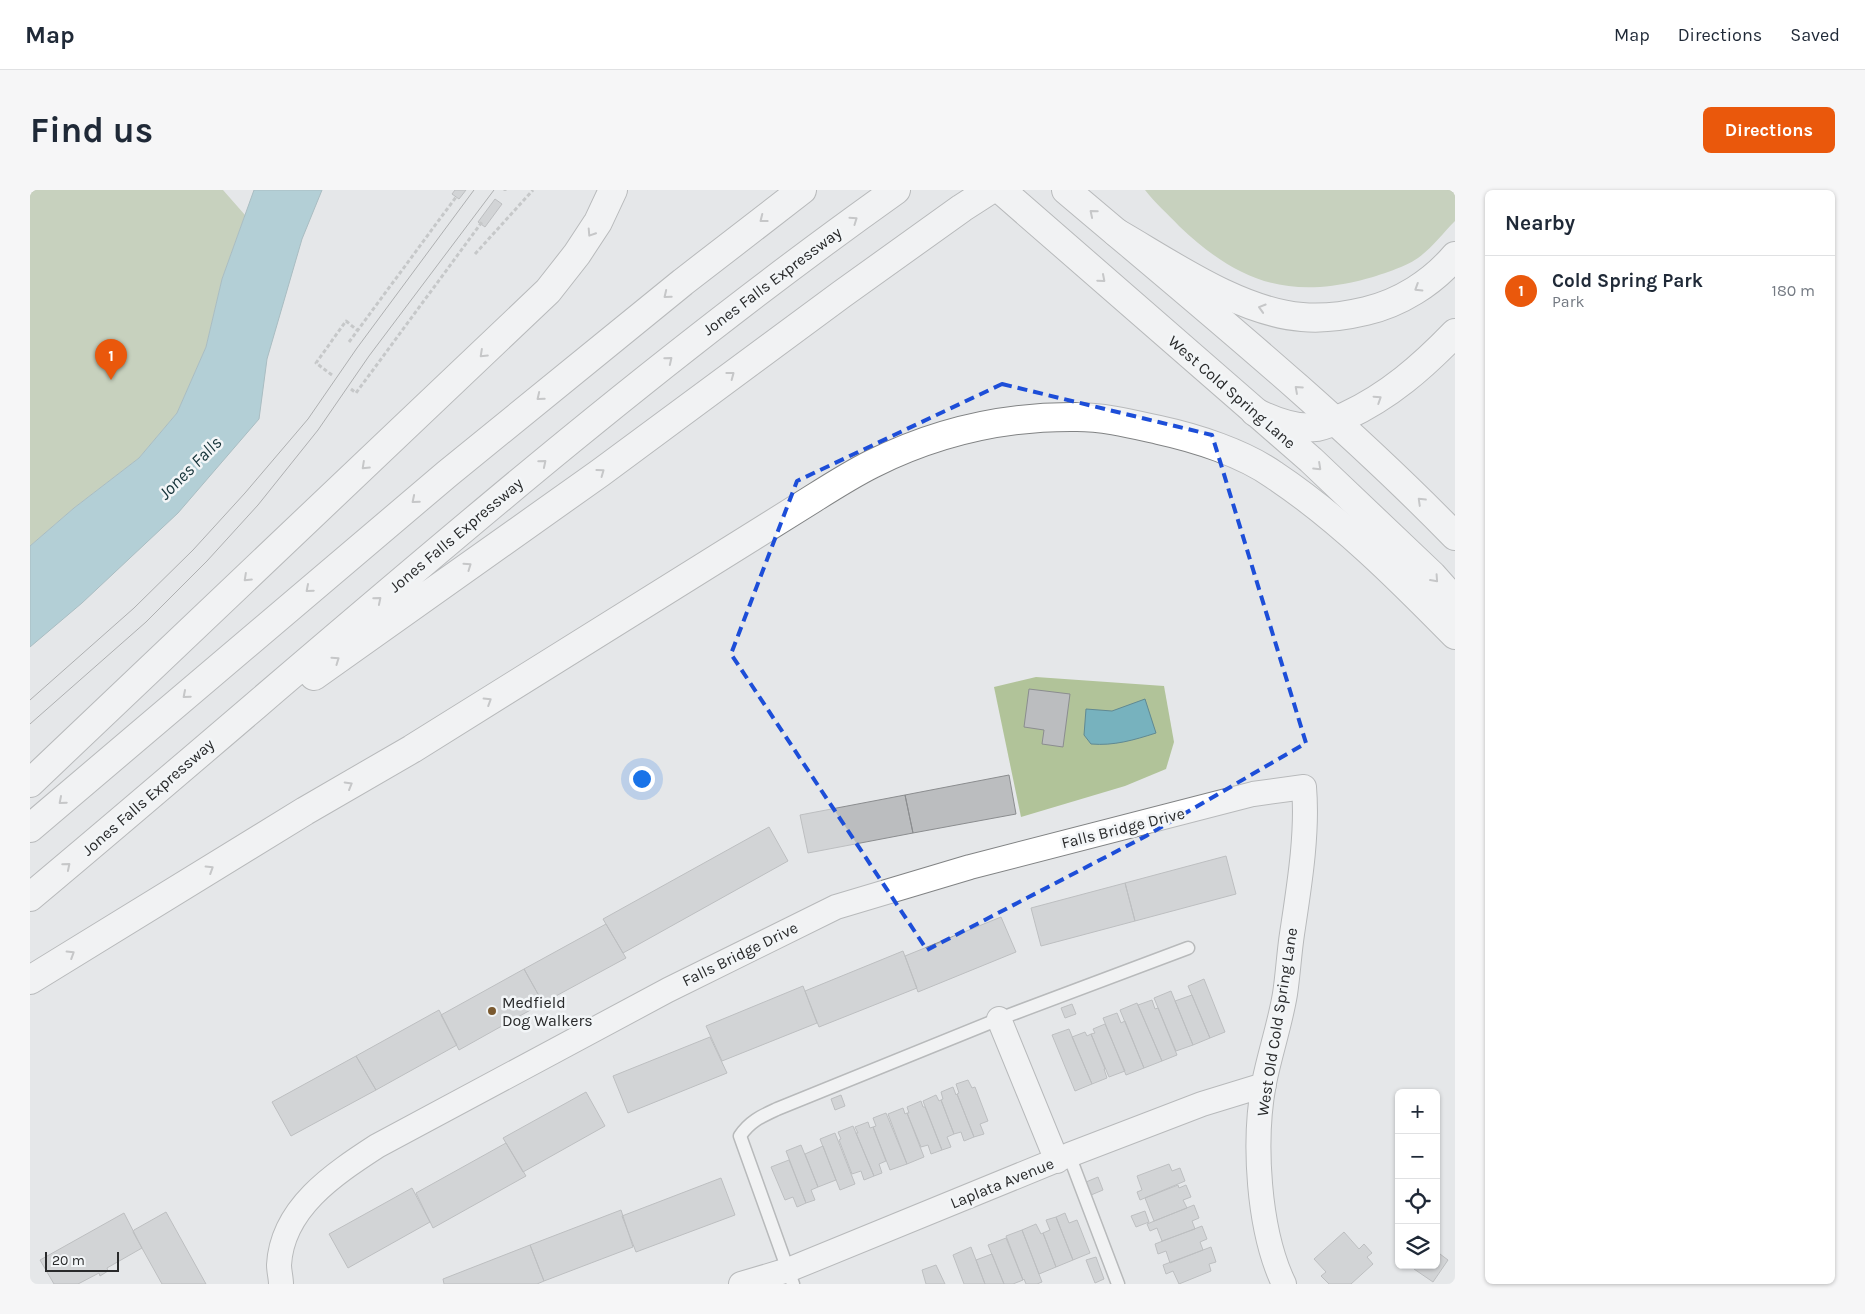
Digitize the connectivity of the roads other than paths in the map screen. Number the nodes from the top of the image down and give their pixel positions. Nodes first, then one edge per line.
1 (613, 190) edge
2 (802, 190) edge
3 (896, 190) edge
4 (990, 190) edge
5 (1002, 190) edge
6 (1068, 192) edge
7 (1117, 233) junction
8 (1455, 256) edge
9 (1455, 333) edge
10 (1255, 412) junction
11 (1334, 421) junction
12 (1455, 536) edge
13 (1455, 601) edge
14 (1455, 635) edge
15 (168, 780) junction
16 (30, 784) edge
17 (1304, 787) joint
18 (30, 828) edge
19 (30, 897) edge
20 (1188, 948) dead end
21 (30, 980) edge
22 (999, 1019) junction
23 (1264, 1085) junction
24 (1063, 1158) junction
25 (791, 1277) edge
26 (282, 1284) edge
27 (740, 1284) edge
28 (1118, 1284) edge
29 (1284, 1284) edge

1 -> 16 main road
2 -> 18 main road
15 -> 3 main road, Jones Falls Expressway
15 -> 4 main road
5 -> 10 main road, West Cold Spring Lane
7 -> 6 main road
8 -> 7 main road
11 -> 7 main road
11 -> 9 main road
10 - 11 main road
10 -> 13 main road, West Cold Spring Lane
12 -> 11 main road
21 -> 14 main road
19 -> 15 main road, Jones Falls Expressway
17 - 23 street, West Old Cold Spring Lane
17 - 26 street, Falls Bridge Drive
20 - 22 lane
22 - 24 street
22 - 25 lane
23 - 24 street, Laplata Avenue
23 - 29 street, West Old Cold Spring Lane
24 - 25 street, Laplata Avenue
24 - 28 lane
25 - 27 street, Laplata Avenue

